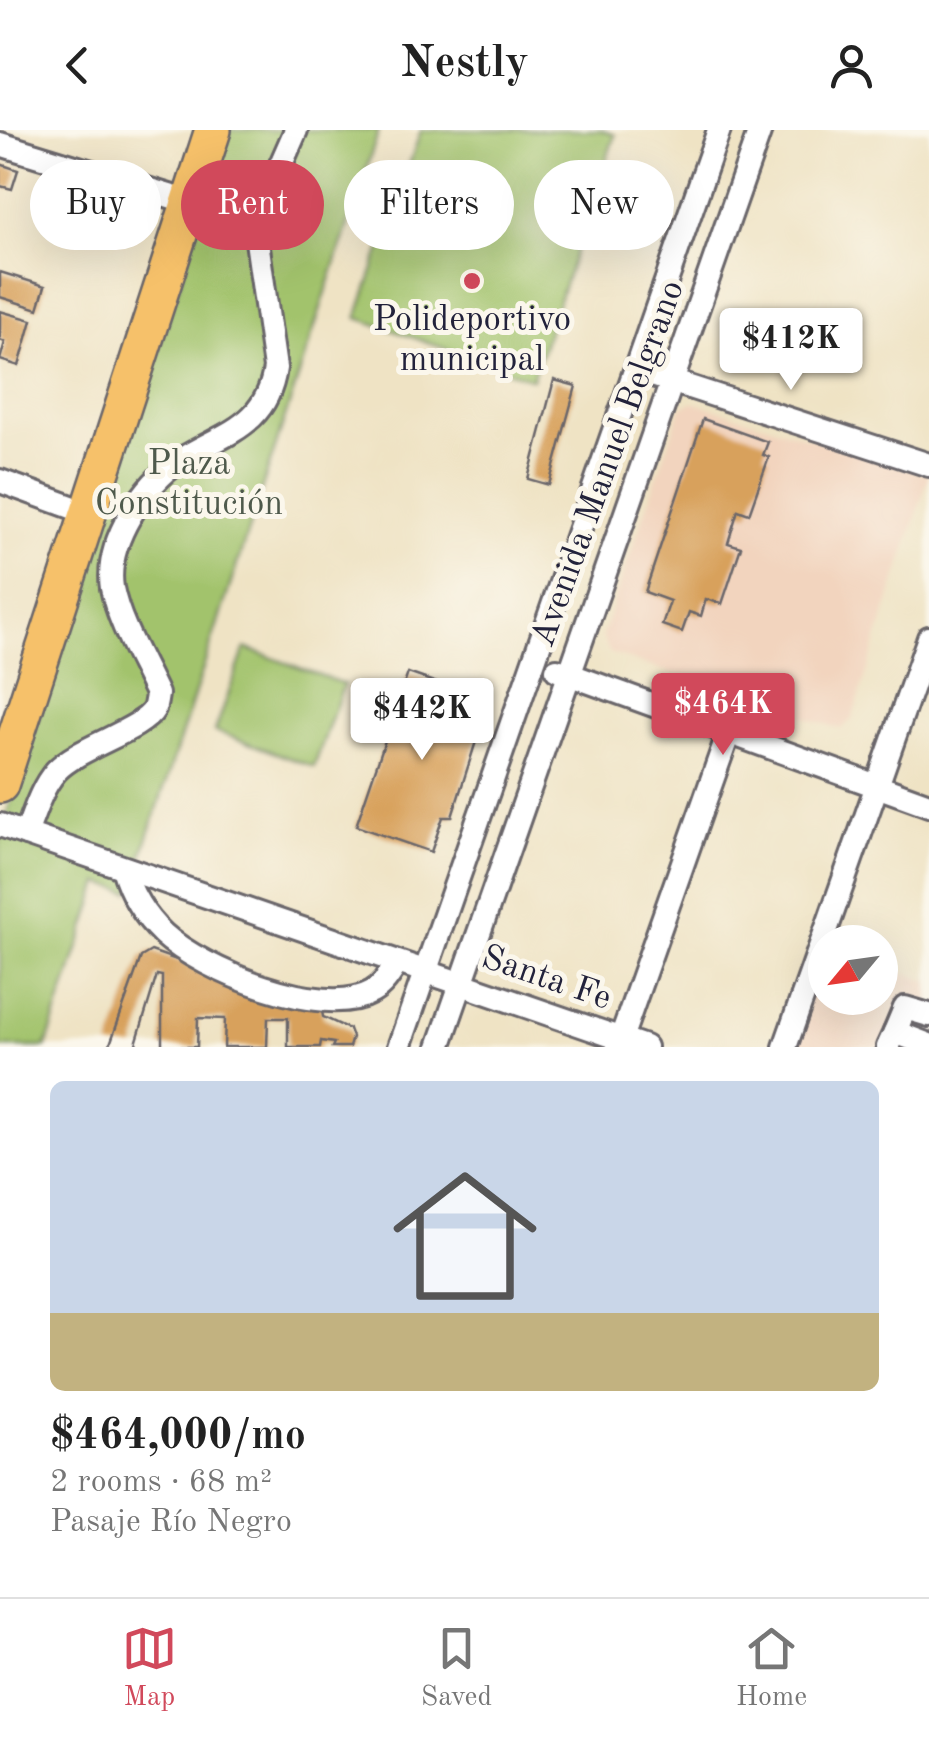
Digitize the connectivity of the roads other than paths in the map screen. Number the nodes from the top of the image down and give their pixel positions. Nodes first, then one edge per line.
1 (213, 130) edge
2 (296, 130) edge
3 (720, 130) edge
4 (760, 130) edge
5 (0, 144) edge
6 (203, 160) edge
7 (181, 200) edge
8 (181, 224) edge
9 (637, 370) junction
10 (672, 383) junction
11 (929, 465) edge
12 (0, 480) edge
13 (92, 502) junction
14 (139, 506) junction
15 (75, 554) junction
16 (111, 566) junction
17 (929, 639) edge
18 (535, 661) junction
19 (568, 674) junction
20 (730, 732) junction
21 (0, 784) edge
22 (878, 788) junction
23 (929, 805) edge
24 (0, 825) edge
25 (26, 834) junction
26 (123, 868) junction
27 (397, 963) junction
28 (427, 970) junction
29 (461, 983) junction
30 (929, 1015) edge
31 (891, 1040) edge
32 (619, 1043) edge
33 (929, 1044) edge
34 (790, 1046) edge
35 (400, 1047) edge
36 (438, 1047) edge
37 (645, 1047) edge

1 - 6 highway
2 - 14 street
3 - 9 street, Avenida Manuel Belgrano
4 - 10 street, Avenida Manuel Belgrano
5 - 7 street
8 - 13 highway
9 - 10 street
9 - 18 street, Avenida Manuel Belgrano
10 - 11 street
10 - 19 street, Avenida Manuel Belgrano
12 - 13 street
13 - 14 street
13 - 15 highway
14 - 16 street
15 - 16 street
15 - 21 highway
16 - 25 street
17 - 22 street
18 - 19 street
18 - 28 street, Avenida Manuel Belgrano
19 - 20 street
19 - 29 street, Avenida Manuel Belgrano
20 - 22 street
20 - 32 street
22 - 23 street
22 - 34 street
24 - 25 street, Santa Fe
25 - 26 street, Santa Fe
26 - 27 street, Santa Fe
26 - 27 street
27 - 28 street, Santa Fe
28 - 29 street, Santa Fe
28 - 35 street, Avenida Manuel Belgrano
29 - 32 street, Santa Fe
29 - 36 street, Avenida Manuel Belgrano
30 - 31 street
31 - 33 street
32 - 37 street, Santa Fe

